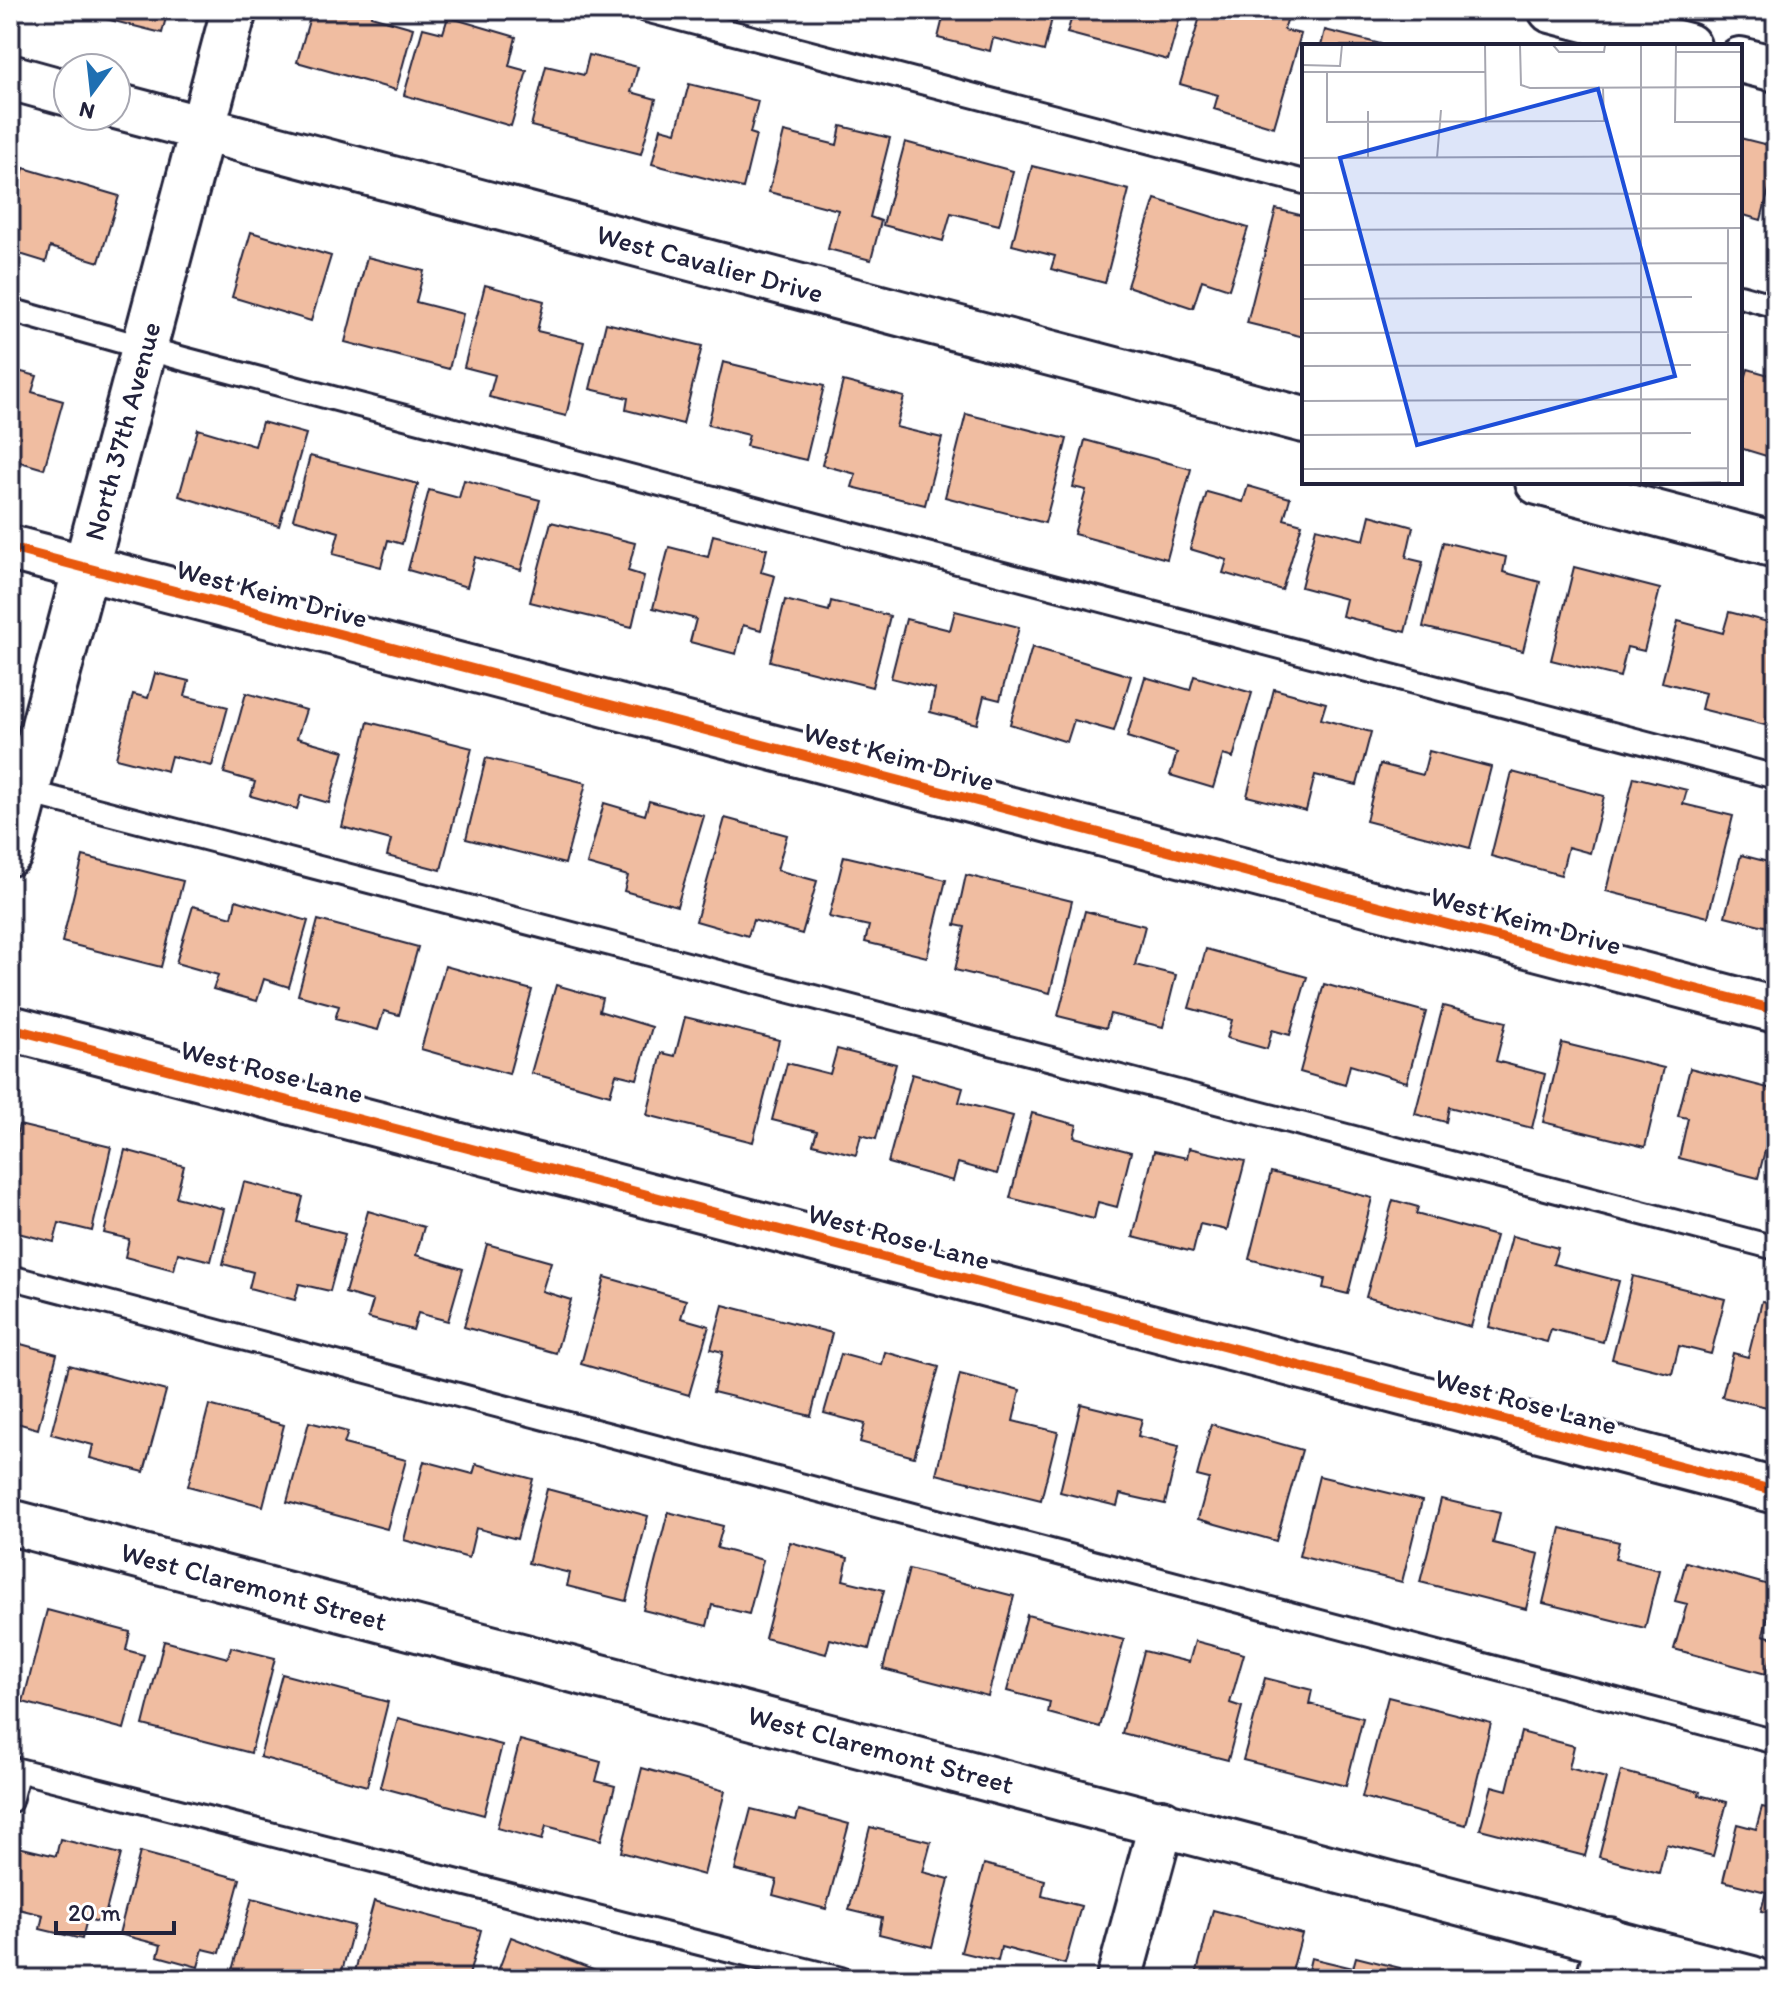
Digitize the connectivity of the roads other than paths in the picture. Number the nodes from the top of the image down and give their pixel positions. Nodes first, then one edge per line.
1 (234, 10) edge
2 (646, 10) edge
3 (1551, 10) edge
4 (1680, 44) edge
5 (1742, 60) edge
6 (1776, 69) edge
7 (10, 77) edge
8 (52, 89) edge
9 (132, 110) edge
10 (203, 128) junction
11 (1302, 181) edge
12 (1742, 297) edge
13 (1776, 306) edge
14 (10, 310) edge
15 (144, 348) junction
16 (1302, 419) edge
17 (1546, 484) edge
18 (1776, 545) edge
19 (10, 548) edge
20 (85, 569) junction
21 (1776, 777) edge
22 (18, 790) edge
23 (10, 853) edge
24 (1776, 1010) edge
25 (10, 1028) edge
26 (1776, 1248) edge
27 (10, 1277) edge
28 (1776, 1491) edge
29 (10, 1522) edge
30 (1776, 1742) edge
31 (10, 1801) edge
32 (1162, 1822) junction
33 (1604, 1960) edge
34 (785, 1972) edge
35 (841, 1979) edge
36 (1119, 1979) edge
37 (1752, 1979) edge

1 - 10 street, North 37th Avenue
2 - 11 lane
3 - 4 street
5 - 6 street
7 - 8 street
9 - 10 street, West Cavalier Drive
10 - 15 street, North 37th Avenue
10 - 16 street, West Cavalier Drive
12 - 13 lane
14 - 15 lane
15 - 20 street, North 37th Avenue
15 - 21 lane
17 - 18 street
19 - 20 street, West Keim Drive
20 - 22 street, North 37th Avenue
20 - 24 street, West Keim Drive
22 - 23 street, North 37th Avenue
22 - 26 lane
25 - 28 street, West Rose Lane
27 - 30 lane
29 - 32 street, West Claremont Street
31 - 34 lane
32 - 33 street, West Claremont Street
32 - 36 street
33 - 37 street, West Claremont Street
34 - 35 lane

